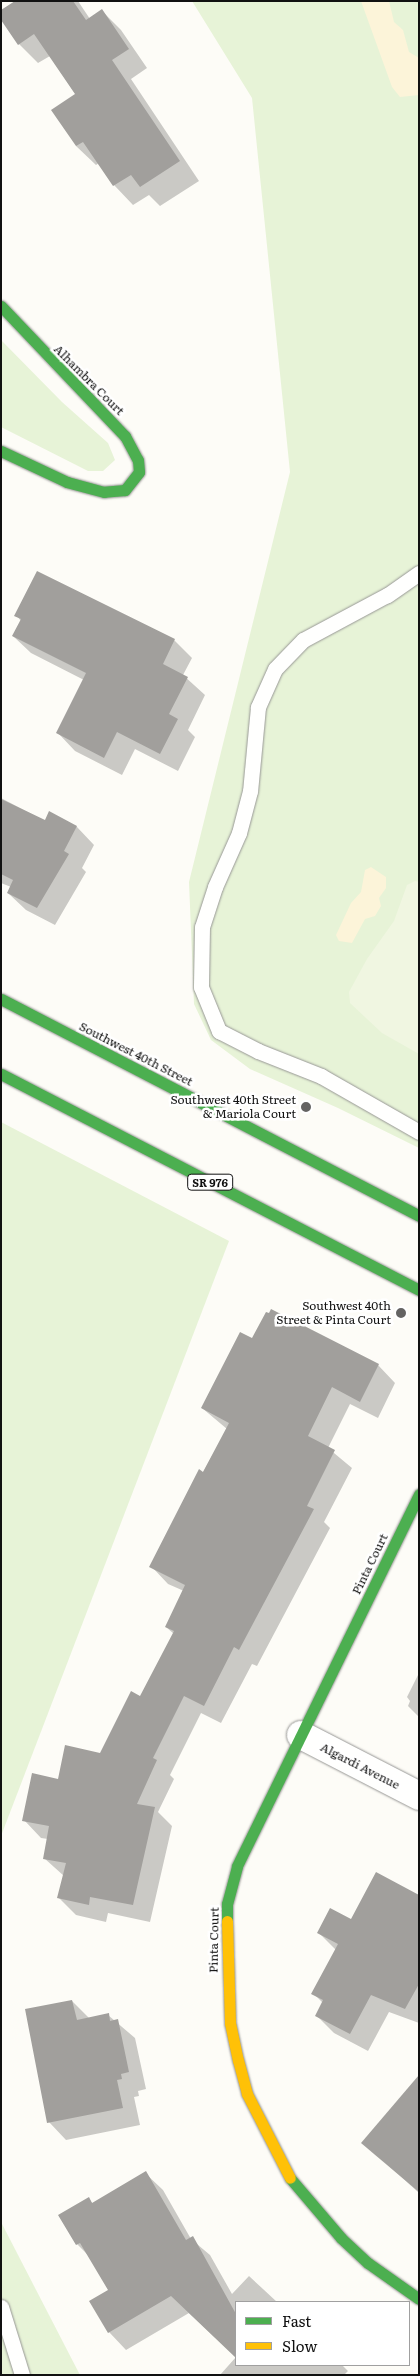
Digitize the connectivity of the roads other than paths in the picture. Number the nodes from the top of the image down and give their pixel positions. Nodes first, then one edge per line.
1 (1, 306) edge
2 (1, 451) edge
3 (419, 573) edge
4 (1, 999) edge
5 (1, 1074) edge
6 (419, 1132) edge
7 (419, 1216) edge
8 (419, 1290) edge
9 (419, 1494) edge
10 (301, 1735) junction
11 (419, 1796) edge
12 (419, 2299) edge
13 (1, 2307) edge
14 (22, 2375) edge

1 - 2 street, Alhambra Court
3 - 6 lane
4 - 7 street, Southwest 40th Street
5 - 8 street, SR 976
9 - 10 street, Pinta Court
10 - 11 street, Algardi Avenue
10 - 12 street, Pinta Court
13 - 14 lane

